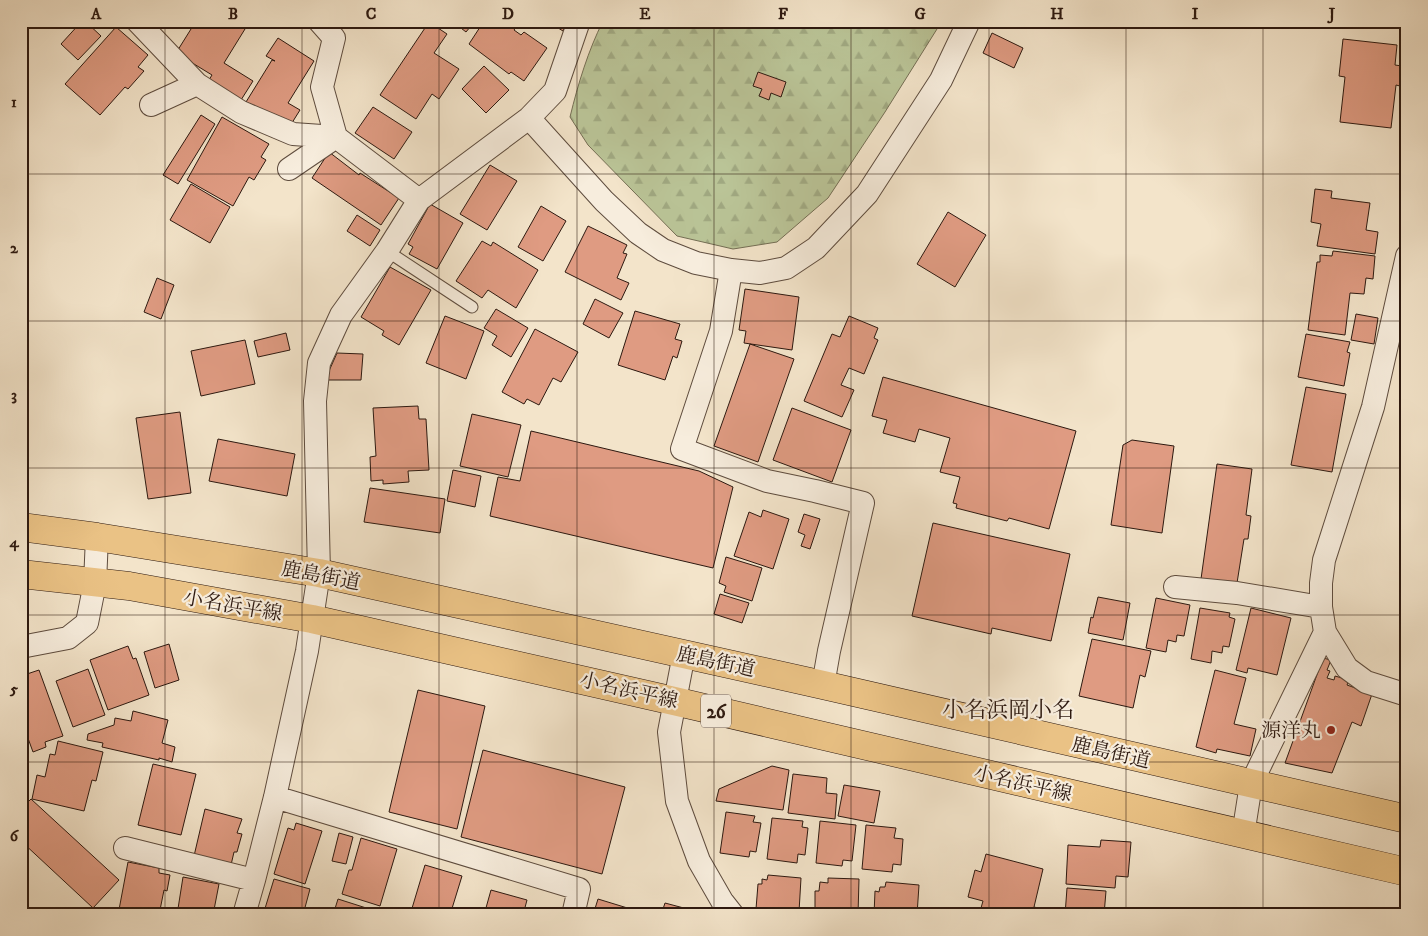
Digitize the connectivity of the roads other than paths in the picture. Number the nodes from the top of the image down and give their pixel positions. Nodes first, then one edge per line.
1 (137, 21) edge
2 (319, 21) edge
3 (579, 21) edge
4 (969, 21) edge
5 (197, 84) junction
6 (151, 106) dead end
7 (529, 118) junction
8 (336, 137) junction
9 (289, 169) dead end
10 (419, 200) junction
11 (387, 251) junction
12 (1407, 256) edge
13 (731, 270) junction
14 (472, 308) dead end
15 (21, 528) edge
16 (97, 537) junction
17 (320, 573) junction
18 (21, 574) edge
19 (95, 583) junction
20 (1176, 587) dead end
21 (1320, 607) junction
22 (312, 619) junction
23 (1325, 632) junction
24 (21, 647) edge
25 (684, 654) junction
26 (823, 684) junction
27 (1407, 695) edge
28 (674, 700) junction
29 (1251, 784) junction
30 (276, 796) junction
31 (1407, 819) edge
32 (1243, 835) junction
33 (125, 848) dead end
34 (1407, 872) edge
35 (254, 880) junction
36 (244, 915) edge
37 (573, 915) edge
38 (733, 915) edge

1 - 5 street
2 - 8 street
3 - 7 street
4 - 13 street
5 - 6 street
5 - 8 street
7 - 10 street
7 - 13 street
8 - 9 street
8 - 10 street
10 - 11 street
11 - 14 lane
11 - 17 street
12 - 21 street
13 - 26 street
15 - 16 main road, 鹿島街道 / 26
16 - 17 main road, 鹿島街道 / 26
16 - 19 street
17 - 22 street
17 - 25 main road, 鹿島街道 / 26
18 - 19 main road, 小名浜平線 / 26
19 - 22 main road, 小名浜平線 / 26
19 - 24 street
20 - 21 street
21 - 23 street
22 - 28 main road, 小名浜平線 / 26
22 - 30 street
23 - 27 street
23 - 29 street
25 - 26 main road, 鹿島街道 / 26
25 - 28 street
26 - 29 main road, 鹿島街道 / 26
28 - 32 main road, 小名浜平線 / 26
28 - 38 street
29 - 31 main road, 鹿島街道 / 26
29 - 32 street
30 - 35 street
30 - 37 street
32 - 34 main road, 小名浜平線 / 26
33 - 35 street
35 - 36 street

